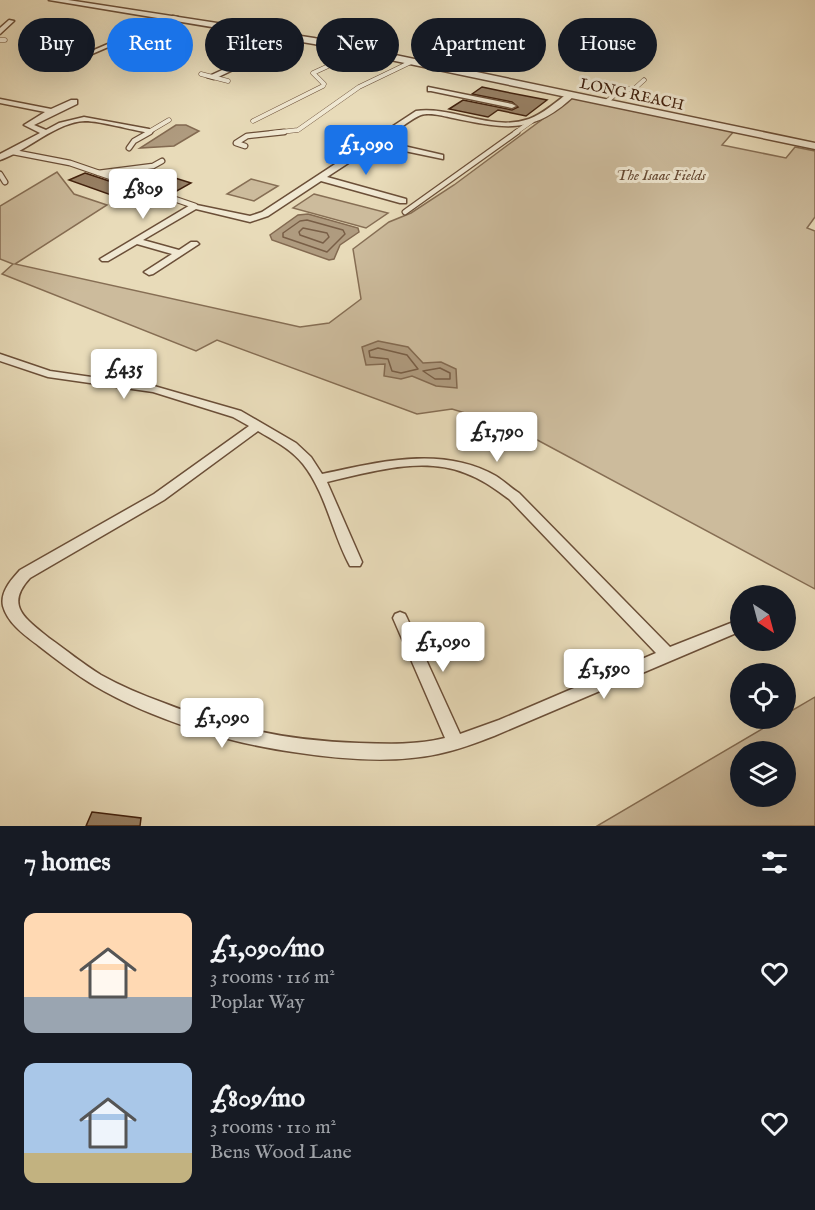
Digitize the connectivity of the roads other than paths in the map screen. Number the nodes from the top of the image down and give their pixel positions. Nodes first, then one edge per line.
1 (53, 0) edge
2 (175, 17) junction
3 (11, 21) dead end
4 (205, 22) edge
5 (0, 32) edge
6 (95, 51) edge
7 (399, 60) edge
8 (411, 62) joint
9 (222, 72) edge
10 (316, 72) edge
11 (459, 72) edge
12 (201, 74) dead end
13 (211, 77) junction
14 (644, 80) dead end
15 (228, 81) dead end
16 (431, 89) dead end
17 (460, 95) junction
18 (571, 95) junction
19 (0, 101) edge
20 (74, 102) dead end
21 (606, 102) junction
22 (512, 106) dead end
23 (435, 111) junction
24 (52, 112) junction
25 (169, 120) dead end
26 (253, 121) dead end
27 (532, 121) junction
28 (149, 131) junction
29 (47, 133) junction
30 (375, 142) junction
31 (245, 146) dead end
32 (815, 146) edge
33 (129, 148) dead end
34 (13, 152) junction
35 (0, 157) edge
36 (440, 157) dead end
37 (162, 161) dead end
38 (95, 173) junction
39 (0, 174) edge
40 (321, 178) junction
41 (5, 182) dead end
42 (403, 201) dead end
43 (195, 206) junction
44 (405, 212) dead end
45 (135, 241) junction
46 (194, 244) dead end
47 (180, 253) junction
48 (105, 259) dead end
49 (148, 272) dead end
50 (0, 357) edge
51 (258, 425) junction
52 (319, 479) junction
53 (355, 562) dead end
54 (400, 618) dead end
55 (730, 629) edge
56 (667, 654) junction
57 (454, 742) junction

1 - 2 street, LONG REACH
2 - 4 street, LONG REACH
2 - 6 street
3 - 5 street
7 - 8 street, LONG REACH
8 - 31 lane
9 - 13 street
10 - 26 lane
11 - 18 street, LONG REACH
12 - 13 lane
13 - 15 lane
14 - 21 lane
16 - 17 street
17 - 22 street
17 - 23 street
18 - 21 street, LONG REACH
18 - 27 street
19 - 24 street
20 - 24 street
21 - 32 street, LONG REACH
23 - 27 street
23 - 30 street
24 - 29 street
25 - 28 lane
27 - 44 lane
28 - 29 street
28 - 33 lane
29 - 34 street
30 - 36 street
30 - 40 street
34 - 35 street
34 - 38 lane
37 - 38 lane
38 - 43 lane
39 - 41 lane
40 - 42 street
40 - 43 street
43 - 45 street
45 - 47 street
45 - 48 street
46 - 47 street
47 - 49 street
50 - 51 street
51 - 52 street
51 - 57 street
52 - 53 street
52 - 56 street
54 - 57 street
55 - 56 street
56 - 57 street

